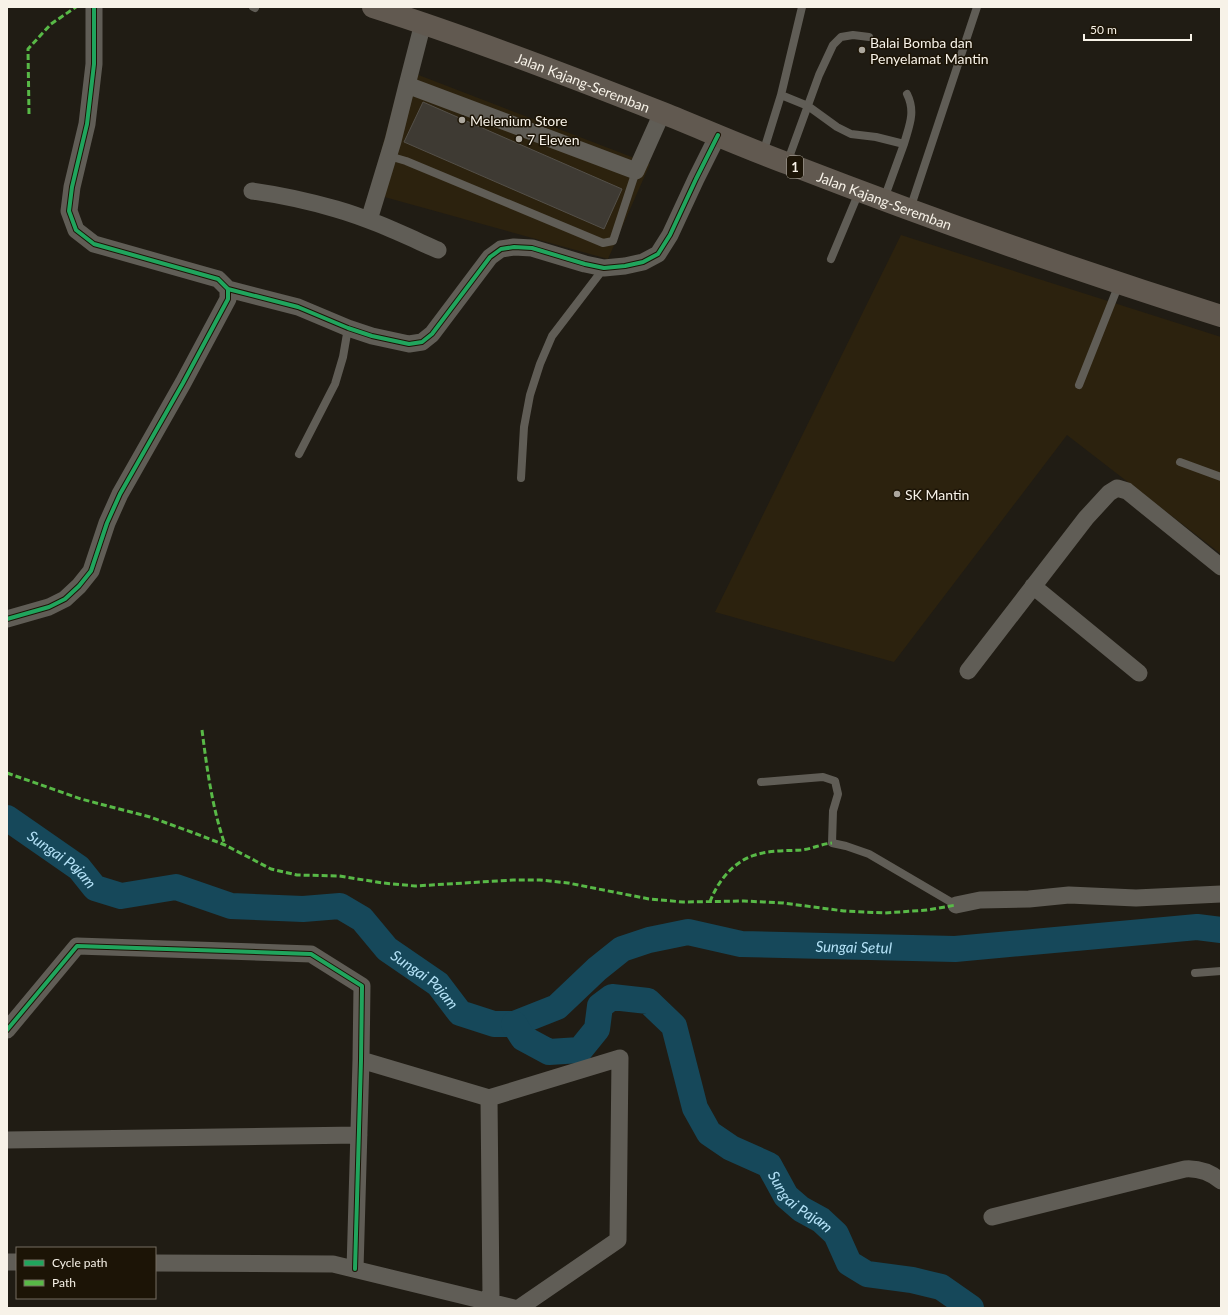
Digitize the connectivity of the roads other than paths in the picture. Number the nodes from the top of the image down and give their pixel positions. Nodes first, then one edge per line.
1 (94, 7) edge
2 (373, 7) edge
3 (802, 7) edge
4 (977, 7) edge
5 (423, 23) junction
6 (869, 36) dead end
7 (407, 85) junction
8 (907, 94) dead end
9 (781, 95) junction
10 (808, 106) junction
11 (662, 113) junction
12 (718, 135) junction
13 (904, 144) junction
14 (763, 154) junction
15 (389, 156) junction
16 (787, 164) junction
17 (636, 171) junction
18 (252, 191) dead end
19 (859, 191) junction
20 (883, 200) junction
21 (909, 209) junction
22 (369, 220) junction
23 (438, 250) dead end
24 (831, 259) dead end
25 (604, 268) junction
26 (1119, 283) junction
27 (228, 289) junction
28 (1221, 316) edge
29 (348, 328) junction
30 (1079, 385) dead end
31 (299, 454) dead end
32 (1180, 462) dead end
33 (1221, 477) edge
34 (521, 478) dead end
35 (1221, 567) edge
36 (1033, 586) junction
37 (7, 620) edge
38 (968, 670) dead end
39 (1139, 673) dead end
40 (761, 782) dead end
41 (1221, 894) edge
42 (956, 905) joint
43 (1221, 971) edge
44 (1195, 973) dead end
45 (7, 1030) edge
46 (362, 1060) junction
47 (488, 1098) junction
48 (359, 1136) junction
49 (7, 1140) edge
50 (1221, 1181) edge
51 (992, 1217) dead end
52 (156, 1263) edge
53 (355, 1269) junction
54 (491, 1297) dead end
55 (514, 1308) edge
56 (519, 1308) edge

1 - 27 street
2 - 5 main road, Jalan Kajang-Seremban / 1
3 - 9 lane
4 - 21 lane
5 - 7 street
5 - 11 main road, Jalan Kajang-Seremban / 1
6 - 10 lane
7 - 15 street
7 - 17 street
8 - 13 lane
9 - 10 lane
9 - 14 lane
10 - 13 lane
10 - 16 lane
11 - 12 main road, Jalan Kajang-Seremban / 1
11 - 17 street
12 - 14 main road, Jalan Kajang-Seremban / 1
12 - 25 street
13 - 20 lane
14 - 16 main road, Jalan Kajang-Seremban / 1
15 - 17 lane
15 - 22 street
16 - 19 main road, Jalan Kajang-Seremban / 1
18 - 22 street
19 - 20 main road, Jalan Kajang-Seremban / 1
19 - 24 lane
20 - 21 main road, Jalan Kajang-Seremban / 1
21 - 26 main road, Jalan Kajang-Seremban / 1
22 - 23 street
25 - 29 street
25 - 34 lane
26 - 28 main road, Jalan Kajang-Seremban / 1
26 - 30 lane
27 - 29 street
27 - 37 street
29 - 31 lane
32 - 33 lane
35 - 36 street
36 - 38 street
36 - 39 street
40 - 42 lane
41 - 42 street
43 - 44 lane
45 - 46 street
46 - 47 street
46 - 48 street
47 - 54 street
47 - 56 street
48 - 49 street
48 - 53 street
50 - 51 street
52 - 53 street
53 - 55 street

